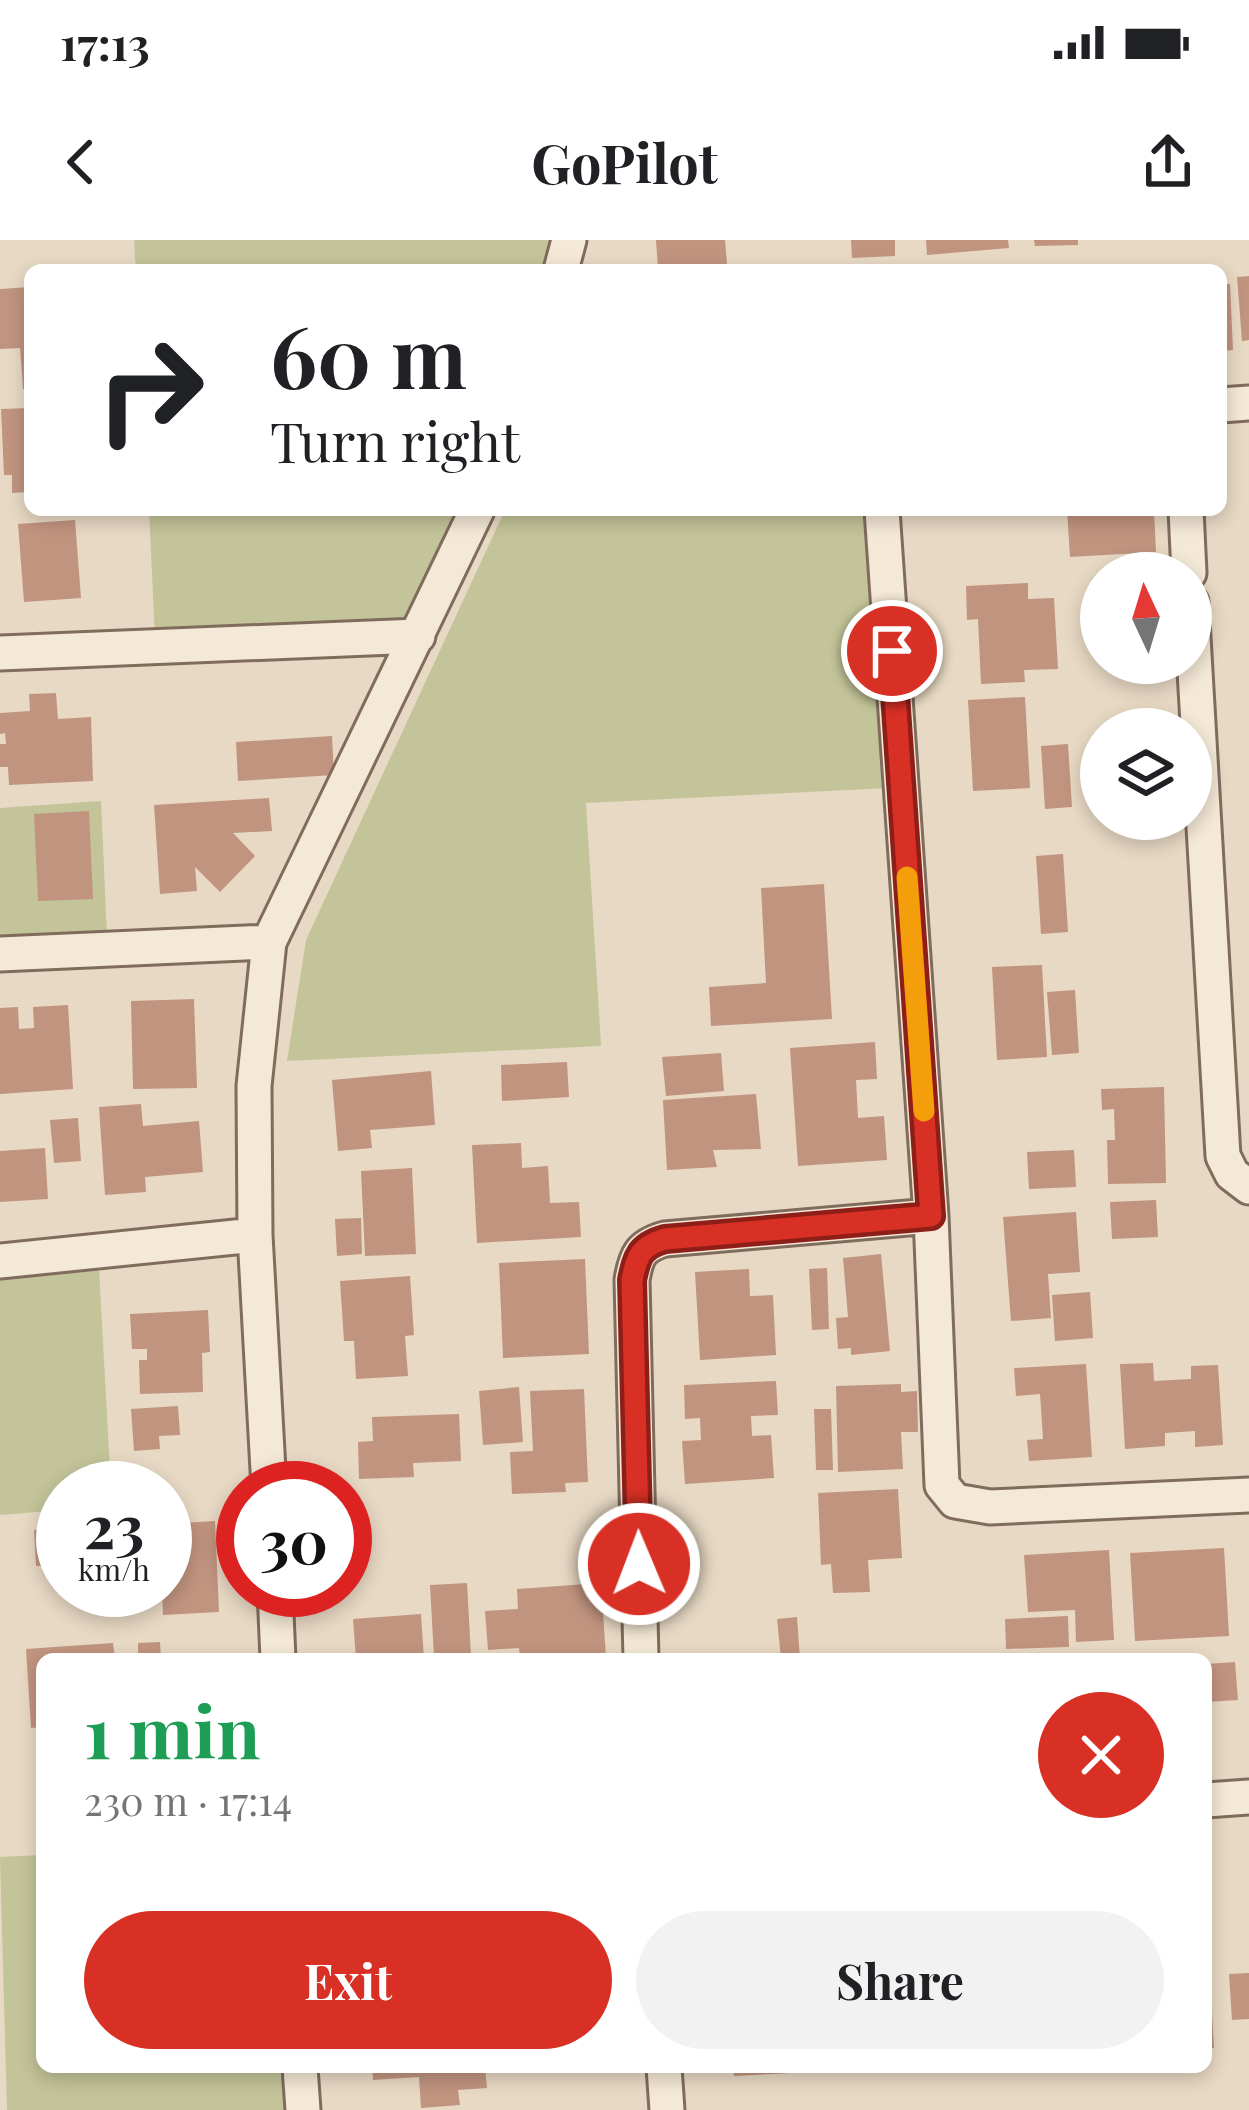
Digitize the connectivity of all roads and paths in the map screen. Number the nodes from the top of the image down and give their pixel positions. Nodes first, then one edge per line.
1 (474, 516) edge
2 (882, 516) edge
3 (1186, 516) edge
4 (1188, 552) edge
5 (418, 636) junction
6 (0, 652) edge
7 (1196, 684) edge
8 (269, 942) junction
9 (0, 954) edge
10 (1249, 1187) edge
11 (931, 1216) junction
12 (255, 1235) junction
13 (0, 1261) edge
14 (268, 1461) edge
15 (1249, 1495) edge
16 (276, 1617) edge
17 (278, 1653) edge
18 (641, 1653) edge
19 (1249, 1797) edge
20 (1212, 1800) edge
21 (300, 2073) edge
22 (664, 2073) edge
23 (303, 2110) edge
24 (667, 2110) edge

1 - 5 street
2 - 11 street
3 - 4 street
5 - 6 street
5 - 8 street
7 - 10 street
8 - 9 street
8 - 12 street
11 - 15 street
11 - 18 street
12 - 13 street
12 - 14 street
16 - 17 street
19 - 20 street
21 - 23 street
22 - 24 street

